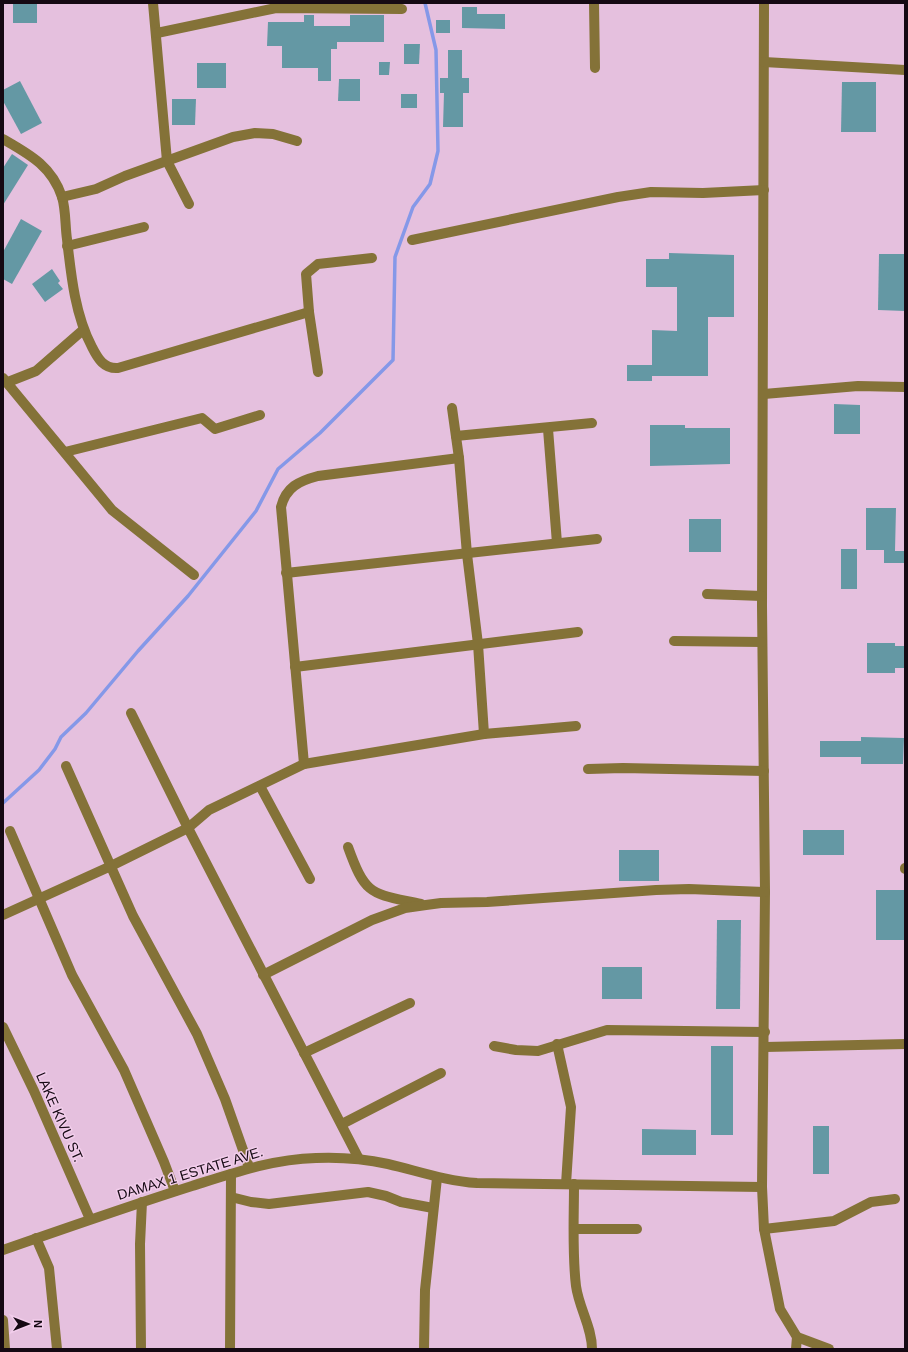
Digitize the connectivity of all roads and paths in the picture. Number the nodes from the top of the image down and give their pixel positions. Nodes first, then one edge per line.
1 (153, 3) edge
2 (594, 3) edge
3 (764, 3) edge
4 (402, 9) dead end
5 (157, 33) junction
6 (764, 62) junction
7 (595, 68) dead end
8 (905, 70) edge
9 (3, 139) edge
10 (297, 141) dead end
11 (167, 161) junction
12 (764, 190) junction
13 (62, 197) junction
14 (189, 204) dead end
15 (144, 227) dead end
16 (412, 240) dead end
17 (67, 246) junction
18 (372, 258) dead end
19 (309, 312) junction
20 (83, 330) junction
21 (318, 372) dead end
22 (6, 380) edge
23 (905, 387) edge
24 (764, 394) junction
25 (452, 408) dead end
26 (260, 415) dead end
27 (592, 423) dead end
28 (548, 429) junction
29 (456, 436) junction
30 (65, 452) junction
31 (459, 458) junction
32 (597, 539) dead end
33 (557, 543) junction
34 (467, 554) junction
35 (286, 573) junction
36 (194, 575) dead end
37 (707, 594) dead end
38 (762, 596) junction
39 (578, 632) dead end
40 (674, 641) dead end
41 (762, 642) junction
42 (478, 644) junction
43 (295, 667) junction
44 (131, 713) dead end
45 (576, 726) dead end
46 (484, 734) junction
47 (304, 764) junction
48 (66, 766) dead end
49 (588, 769) dead end
50 (764, 771) junction
51 (260, 786) junction
52 (188, 828) junction
53 (10, 832) dead end
54 (348, 847) dead end
55 (111, 866) junction
56 (310, 879) dead end
57 (765, 892) junction
58 (38, 898) junction
59 (426, 904) junction
60 (3, 915) edge
61 (263, 974) junction
62 (410, 1003) dead end
63 (3, 1027) edge
64 (765, 1032) junction
65 (558, 1044) junction
66 (905, 1044) edge
67 (494, 1046) dead end
68 (765, 1047) junction
69 (304, 1053) junction
70 (441, 1073) dead end
71 (342, 1124) junction
72 (359, 1159) junction
73 (249, 1168) junction
74 (231, 1174) junction
75 (437, 1178) junction
76 (570, 1184) junction
77 (762, 1187) junction
78 (175, 1192) junction
79 (231, 1196) junction
80 (895, 1199) dead end
81 (142, 1202) junction
82 (433, 1208) junction
83 (90, 1219) junction
84 (574, 1229) junction
85 (637, 1229) dead end
86 (764, 1229) junction
87 (36, 1238) junction
88 (3, 1250) edge
89 (3, 1320) edge
90 (797, 1337) junction
91 (5, 1349) edge
92 (57, 1349) edge
93 (142, 1349) edge
94 (230, 1349) edge
95 (424, 1349) edge
96 (592, 1349) edge
97 (796, 1349) edge
98 (829, 1349) edge

1 - 5 street
2 - 7 street
3 - 6 street
4 - 5 street
5 - 11 street
6 - 8 street
6 - 12 street
9 - 13 street
10 - 11 street
11 - 13 street
11 - 14 street
12 - 16 street
12 - 24 street
13 - 17 street
15 - 17 street
17 - 20 street
18 - 19 street
19 - 20 street
19 - 21 street
20 - 22 street
22 - 30 street
23 - 24 street
24 - 38 street
25 - 29 street
26 - 30 street
27 - 28 street
28 - 29 street
28 - 33 street
29 - 31 street
30 - 36 street
31 - 34 street
31 - 35 street
32 - 33 street
33 - 34 street
34 - 35 street
34 - 42 street
35 - 43 street
37 - 38 street
38 - 41 street
39 - 42 street
40 - 41 street
41 - 50 street
42 - 43 street
42 - 46 street
43 - 47 street
44 - 52 street
45 - 46 street
46 - 47 street
47 - 51 street
48 - 55 street
49 - 50 street
50 - 57 street
51 - 52 street
51 - 56 street
52 - 55 street
52 - 61 street
53 - 58 street
54 - 59 street
55 - 58 street
55 - 73 street
57 - 59 street
57 - 64 street
58 - 60 street
58 - 78 street
59 - 61 street
61 - 69 street
62 - 69 street
63 - 83 street, LAKE KIVU ST.
64 - 65 street
64 - 68 street
65 - 67 street
65 - 76 street
66 - 68 street
68 - 77 street
69 - 71 street
70 - 71 street
71 - 72 street
72 - 73 street, DAMAX 1 ESTATE AVE.
72 - 75 street, DAMAX 1 ESTATE AVE.
73 - 74 street, DAMAX 1 ESTATE AVE.
74 - 78 street, DAMAX 1 ESTATE AVE.
74 - 79 street
75 - 76 street, DAMAX 1 ESTATE AVE.
75 - 82 street
76 - 77 street, DAMAX 1 ESTATE AVE.
76 - 84 street
77 - 86 street
78 - 81 street, DAMAX 1 ESTATE AVE.
79 - 82 street
79 - 94 street
80 - 86 street
81 - 83 street, DAMAX 1 ESTATE AVE.
81 - 93 street
82 - 95 street
83 - 87 street, DAMAX 1 ESTATE AVE.
84 - 85 street
84 - 96 street
86 - 90 street
87 - 88 street, DAMAX 1 ESTATE AVE.
87 - 92 street
89 - 91 street
90 - 97 street
90 - 98 street

